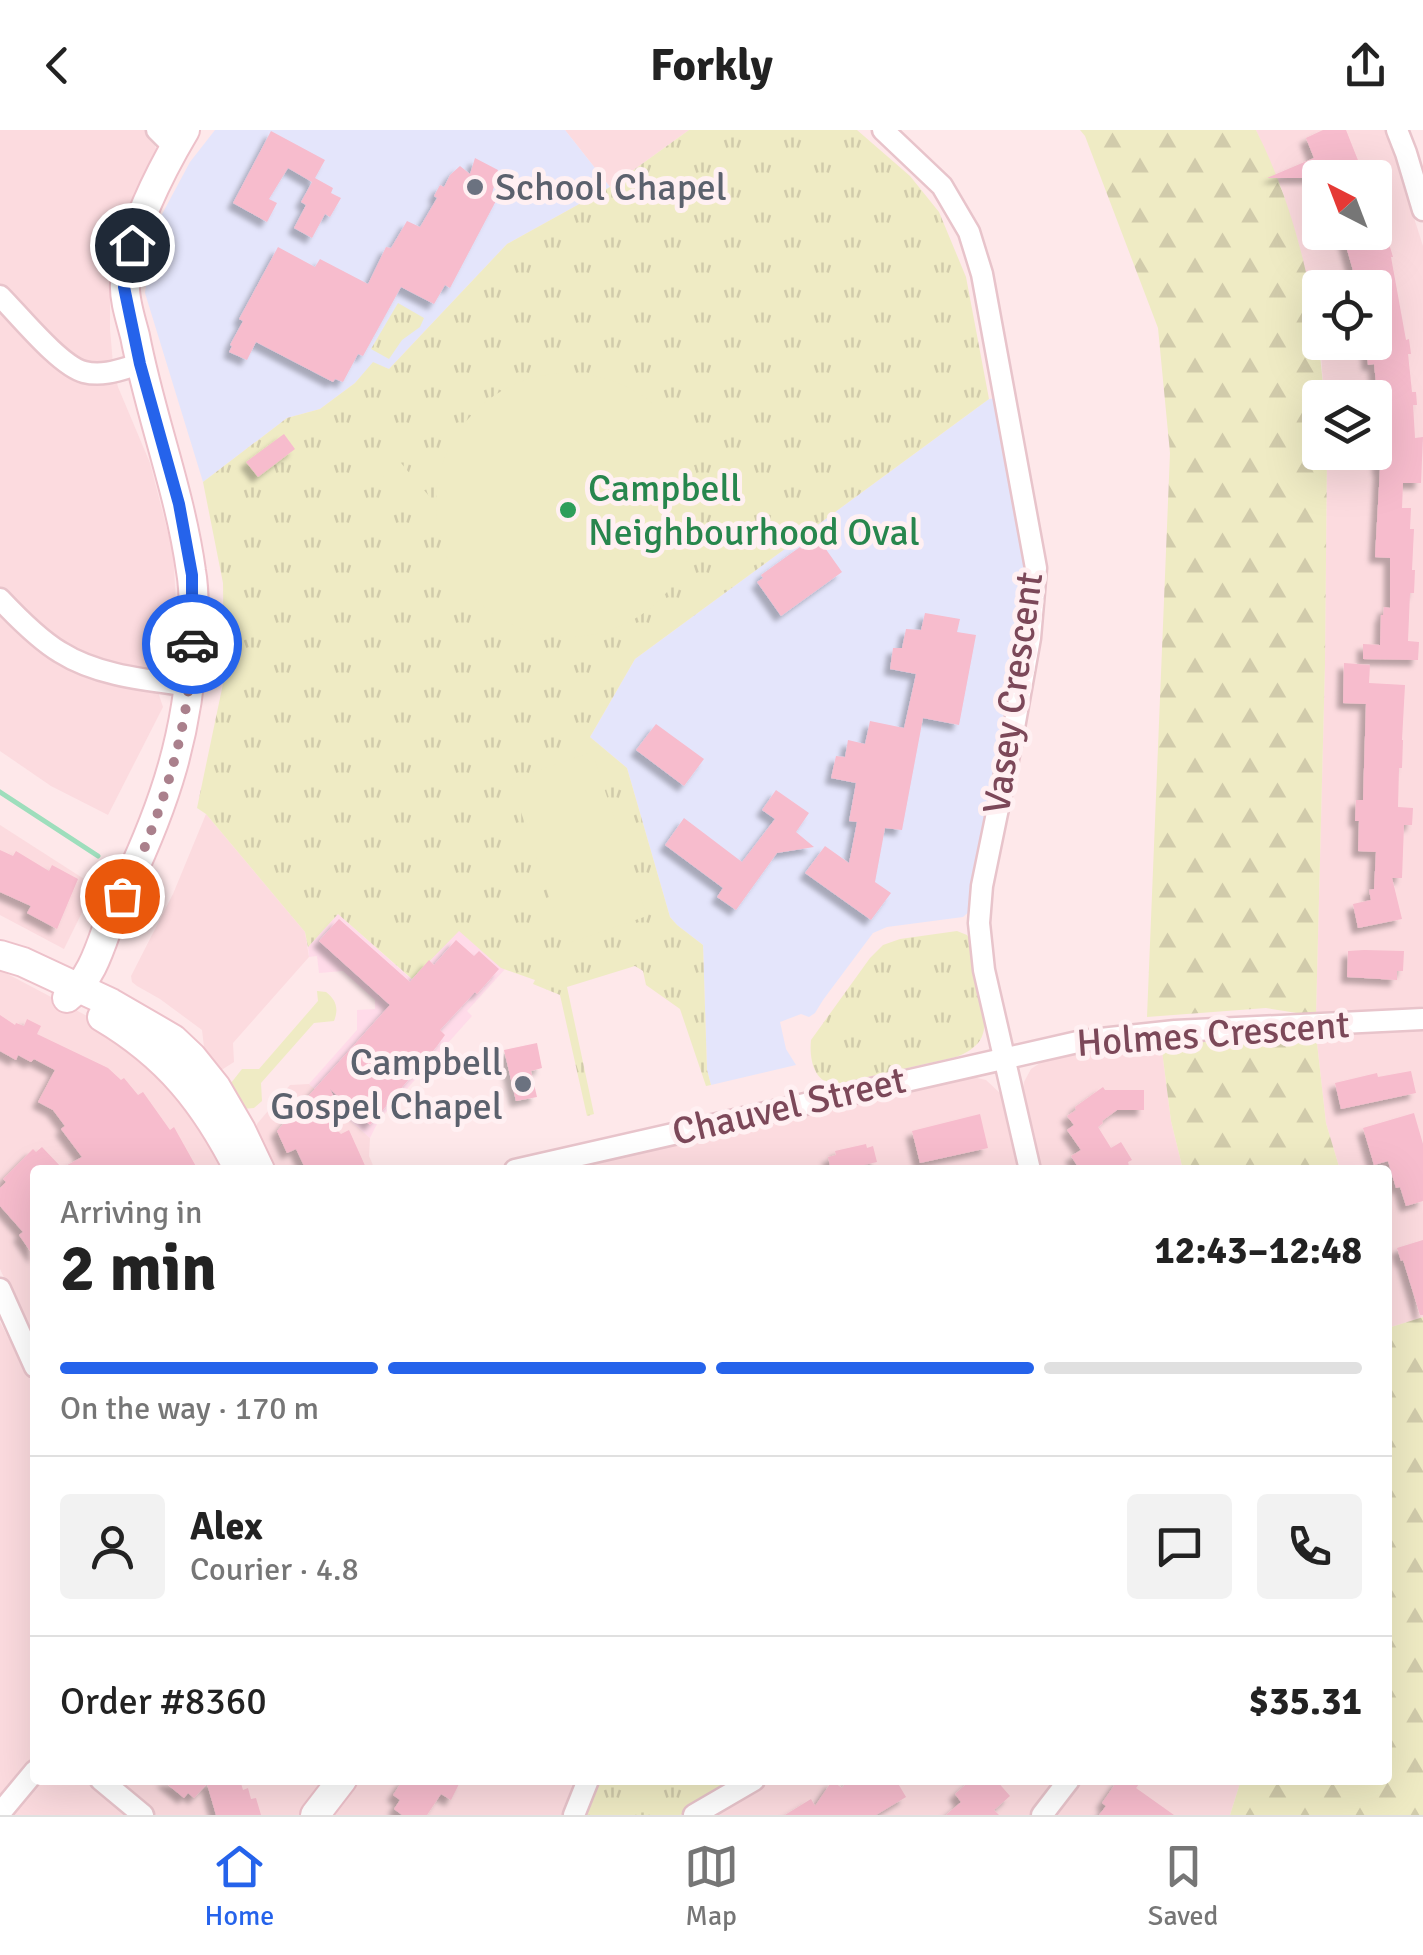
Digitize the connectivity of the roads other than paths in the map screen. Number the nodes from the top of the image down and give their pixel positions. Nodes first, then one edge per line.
1 (882, 130) edge
2 (1397, 130) edge
3 (172, 136) edge
4 (1423, 210) edge
5 (0, 296) edge
6 (140, 364) junction
7 (0, 600) edge
8 (190, 686) junction
9 (2, 956) edge
10 (71, 990) junction
11 (1423, 1019) edge
12 (160, 1044) junction
13 (1004, 1058) junction
14 (219, 1119) junction
15 (250, 1165) edge
16 (537, 1165) edge
17 (1029, 1165) edge
18 (2, 1300) edge
19 (30, 1357) edge
20 (30, 1777) edge
21 (107, 1785) edge
22 (338, 1785) edge
23 (586, 1785) edge
24 (745, 1785) edge
25 (1065, 1785) edge
26 (0, 1813) edge
27 (143, 1815) edge
28 (315, 1815) edge
29 (574, 1815) edge
30 (694, 1815) edge
31 (1042, 1815) edge

1 - 13 street, Vasey Crescent
2 - 4 street
3 - 6 street
5 - 6 street
6 - 8 street
7 - 8 street
8 - 10 street
9 - 10 street
10 - 12 street
11 - 13 street, Holmes Crescent
12 - 14 street
12 - 14 street
13 - 16 street, Chauvel Street
13 - 17 street, Vasey Crescent
14 - 15 street
18 - 19 street
20 - 26 street
21 - 27 street
22 - 28 street
23 - 29 street
24 - 30 street
25 - 31 street

